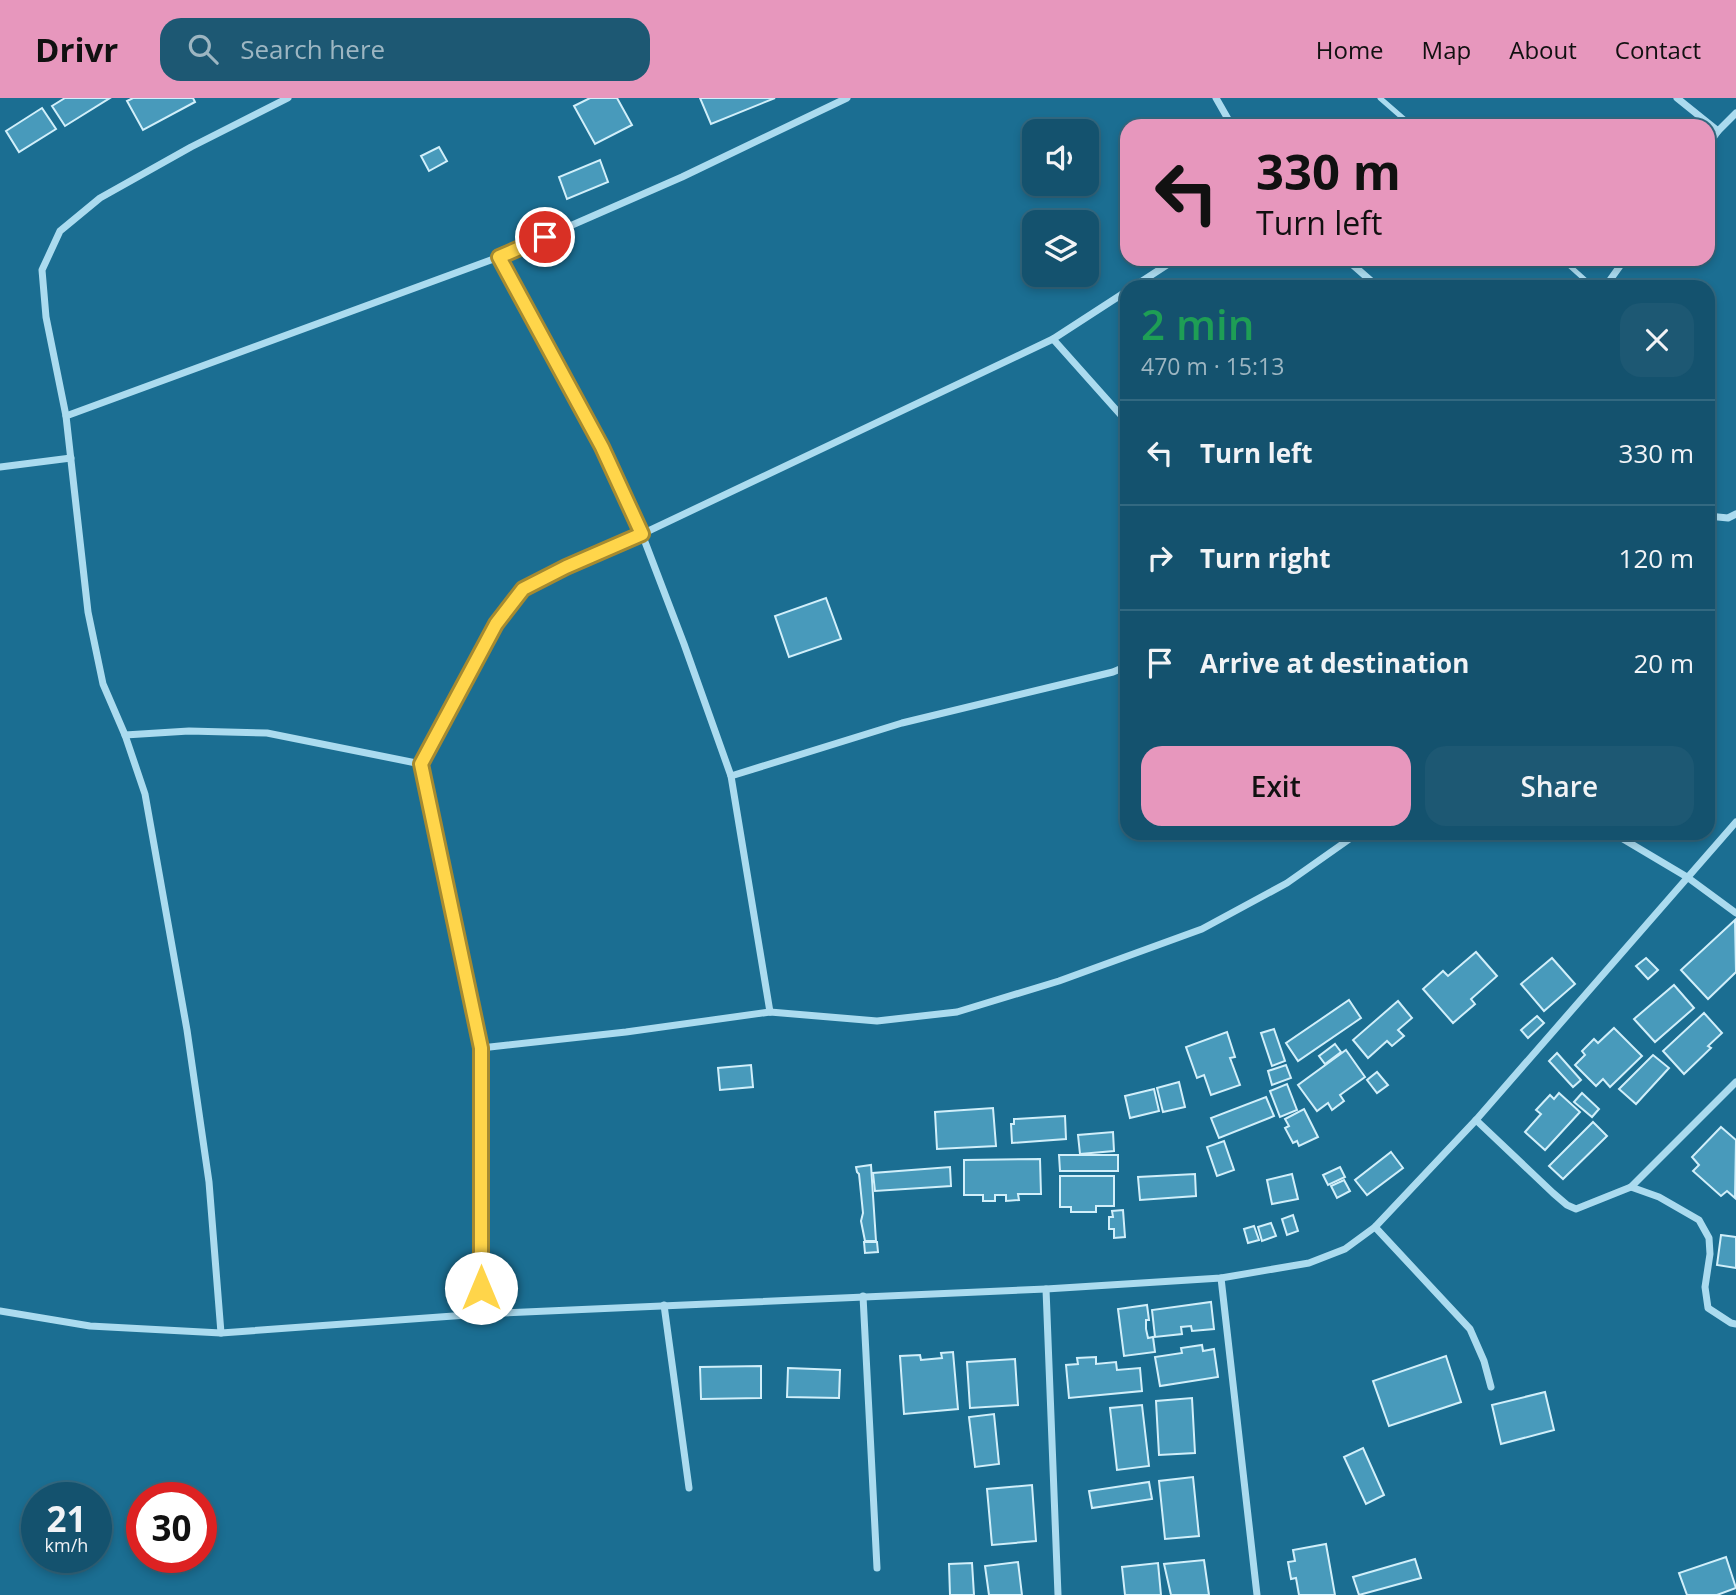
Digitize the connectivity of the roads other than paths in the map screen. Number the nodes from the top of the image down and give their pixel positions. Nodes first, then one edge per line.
1 (288, 98) edge
2 (846, 98) edge
3 (1216, 98) edge
4 (1380, 98) edge
5 (1677, 98) edge
6 (1736, 113) edge
7 (1228, 119) edge
8 (1404, 119) edge
9 (1703, 119) edge
10 (1715, 129) edge
11 (1718, 131) junction
12 (1715, 135) edge
13 (499, 257) junction
14 (1164, 266) edge
15 (1354, 266) edge
16 (1570, 266) edge
17 (1143, 280) edge
18 (1370, 280) edge
19 (1585, 280) edge
20 (1120, 296) edge
21 (1053, 339) junction
22 (1120, 414) edge
23 (66, 416) junction
24 (71, 458) junction
25 (0, 467) edge
26 (1736, 514) edge
27 (1715, 517) edge
28 (642, 534) junction
29 (1120, 669) edge
30 (125, 735) junction
31 (421, 764) junction
32 (731, 776) junction
33 (1736, 822) edge
34 (1348, 840) edge
35 (1625, 840) edge
36 (1687, 877) junction
37 (1736, 913) edge
38 (770, 1012) junction
39 (481, 1048) junction
40 (1736, 1082) edge
41 (1476, 1120) junction
42 (1631, 1187) junction
43 (1375, 1227) junction
44 (1221, 1278) junction
45 (1046, 1289) junction
46 (863, 1296) junction
47 (664, 1305) junction
48 (0, 1311) edge
49 (481, 1314) junction
50 (1736, 1324) edge
51 (221, 1333) junction
52 (1491, 1387) dead end
53 (689, 1488) dead end
54 (877, 1568) dead end
55 (1058, 1595) edge
56 (1257, 1595) edge

1 - 23 street
2 - 13 street
3 - 7 street
4 - 8 lane
5 - 9 street
6 - 11 street
10 - 11 street
11 - 12 street
13 - 23 street
13 - 28 street
14 - 17 street
15 - 18 street
16 - 19 lane
20 - 21 street
21 - 22 street
21 - 28 street
23 - 24 street
24 - 25 street
24 - 30 street
26 - 27 street
28 - 31 street
28 - 32 street
29 - 32 street
30 - 31 street
30 - 51 street
31 - 39 street
32 - 38 street
33 - 36 street
34 - 38 street
35 - 36 street
36 - 37 street
36 - 41 street
38 - 39 street
39 - 49 street
40 - 42 street
41 - 42 street
41 - 43 street
42 - 50 street
43 - 44 street
43 - 52 street
44 - 45 street
44 - 56 street
45 - 46 street
45 - 55 street
46 - 47 street
46 - 54 street
47 - 49 street
47 - 53 street
48 - 51 street
49 - 51 street

